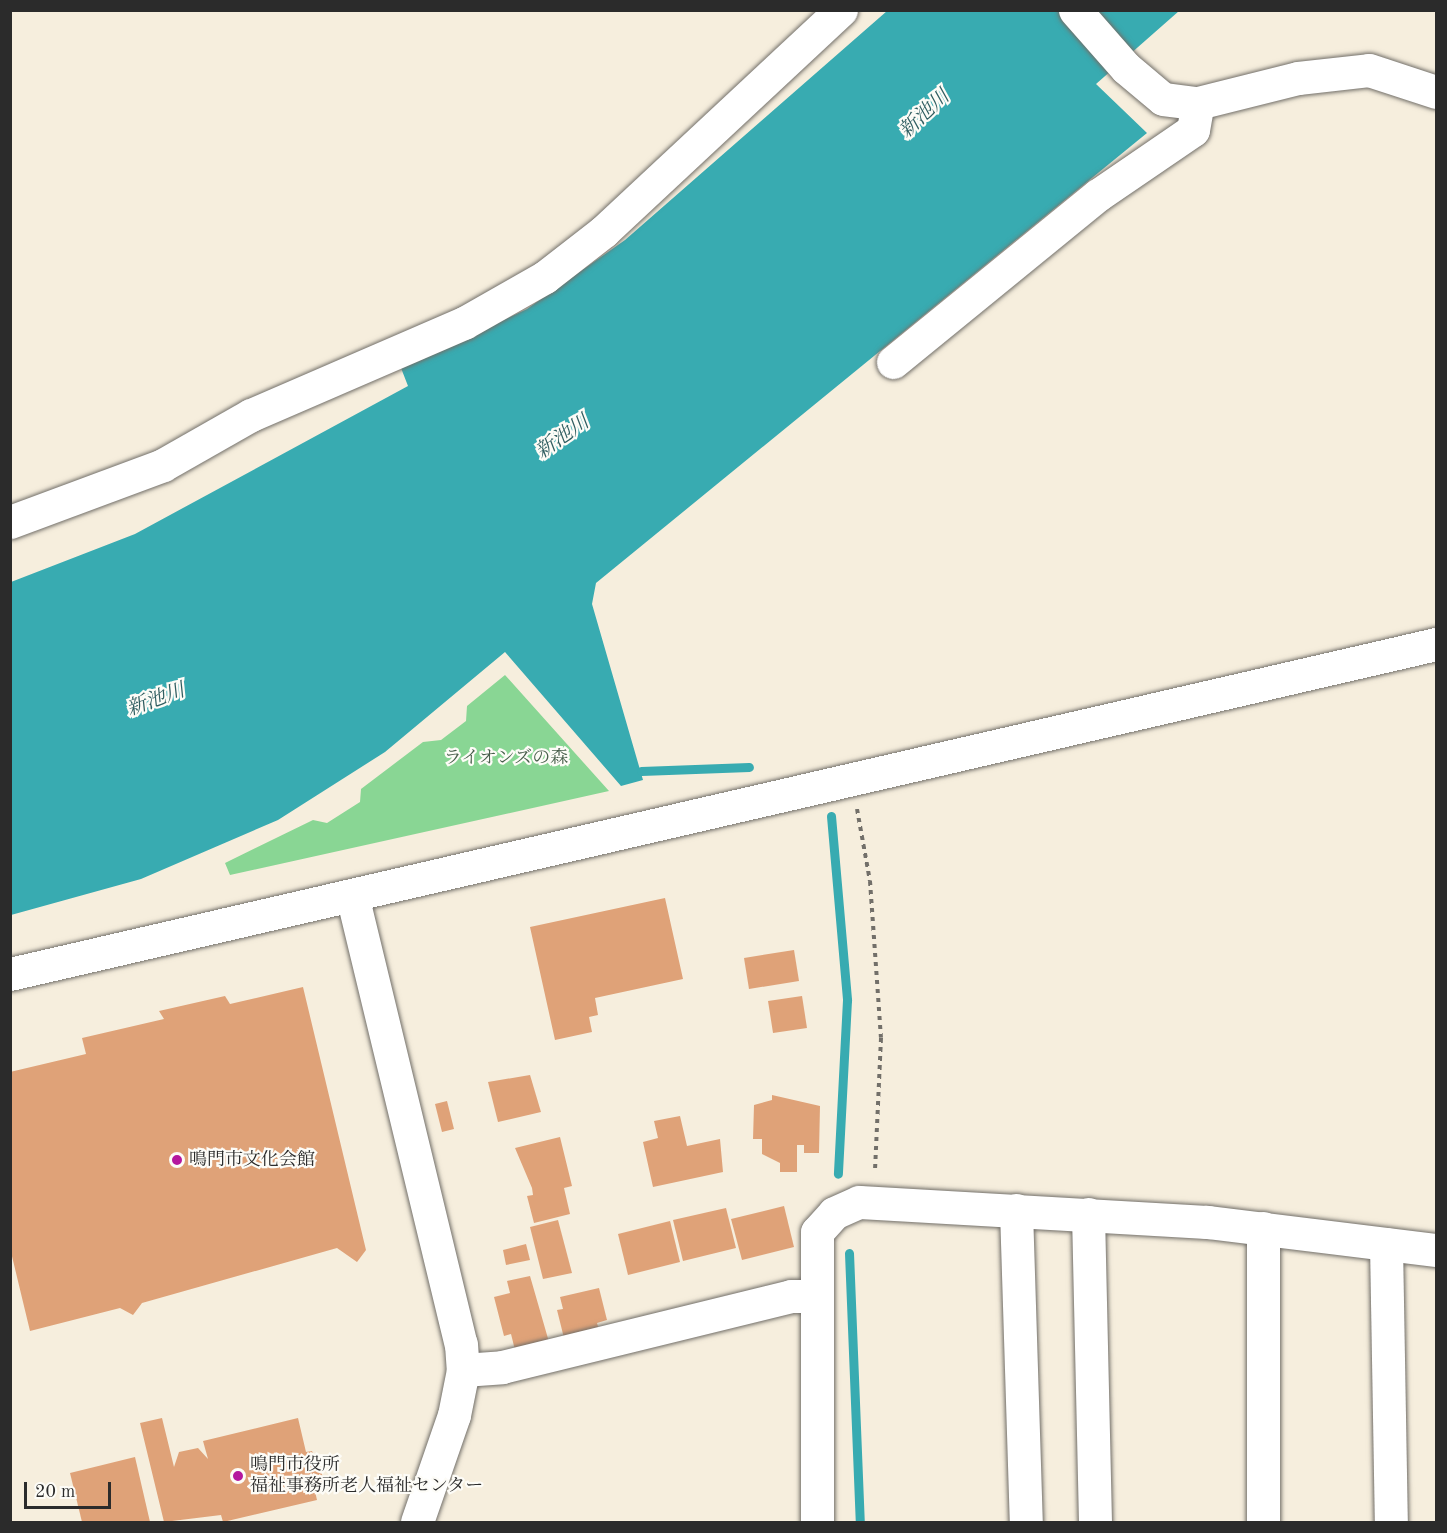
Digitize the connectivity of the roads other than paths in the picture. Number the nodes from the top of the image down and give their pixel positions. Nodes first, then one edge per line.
1 (841, 10) edge
2 (1075, 10) edge
3 (1437, 92) edge
4 (1198, 103) junction
5 (893, 362) dead end
6 (10, 522) edge
7 (1437, 644) edge
8 (352, 895) junction
9 (10, 974) edge
10 (1016, 1210) junction
11 (1088, 1214) junction
12 (1263, 1228) junction
13 (1386, 1244) junction
14 (1437, 1250) edge
15 (817, 1296) junction
16 (463, 1370) junction
17 (417, 1522) edge
18 (817, 1522) edge
19 (1026, 1522) edge
20 (1095, 1522) edge
21 (1263, 1522) edge
22 (1391, 1522) edge

1 - 6 street
2 - 4 street
3 - 4 street
4 - 5 street
7 - 8 street
8 - 9 street
8 - 16 street
10 - 11 street
10 - 15 street
10 - 19 street
11 - 12 street
11 - 20 street
12 - 13 street
12 - 21 street
13 - 14 street
13 - 22 street
15 - 16 street
15 - 18 street
16 - 17 street

